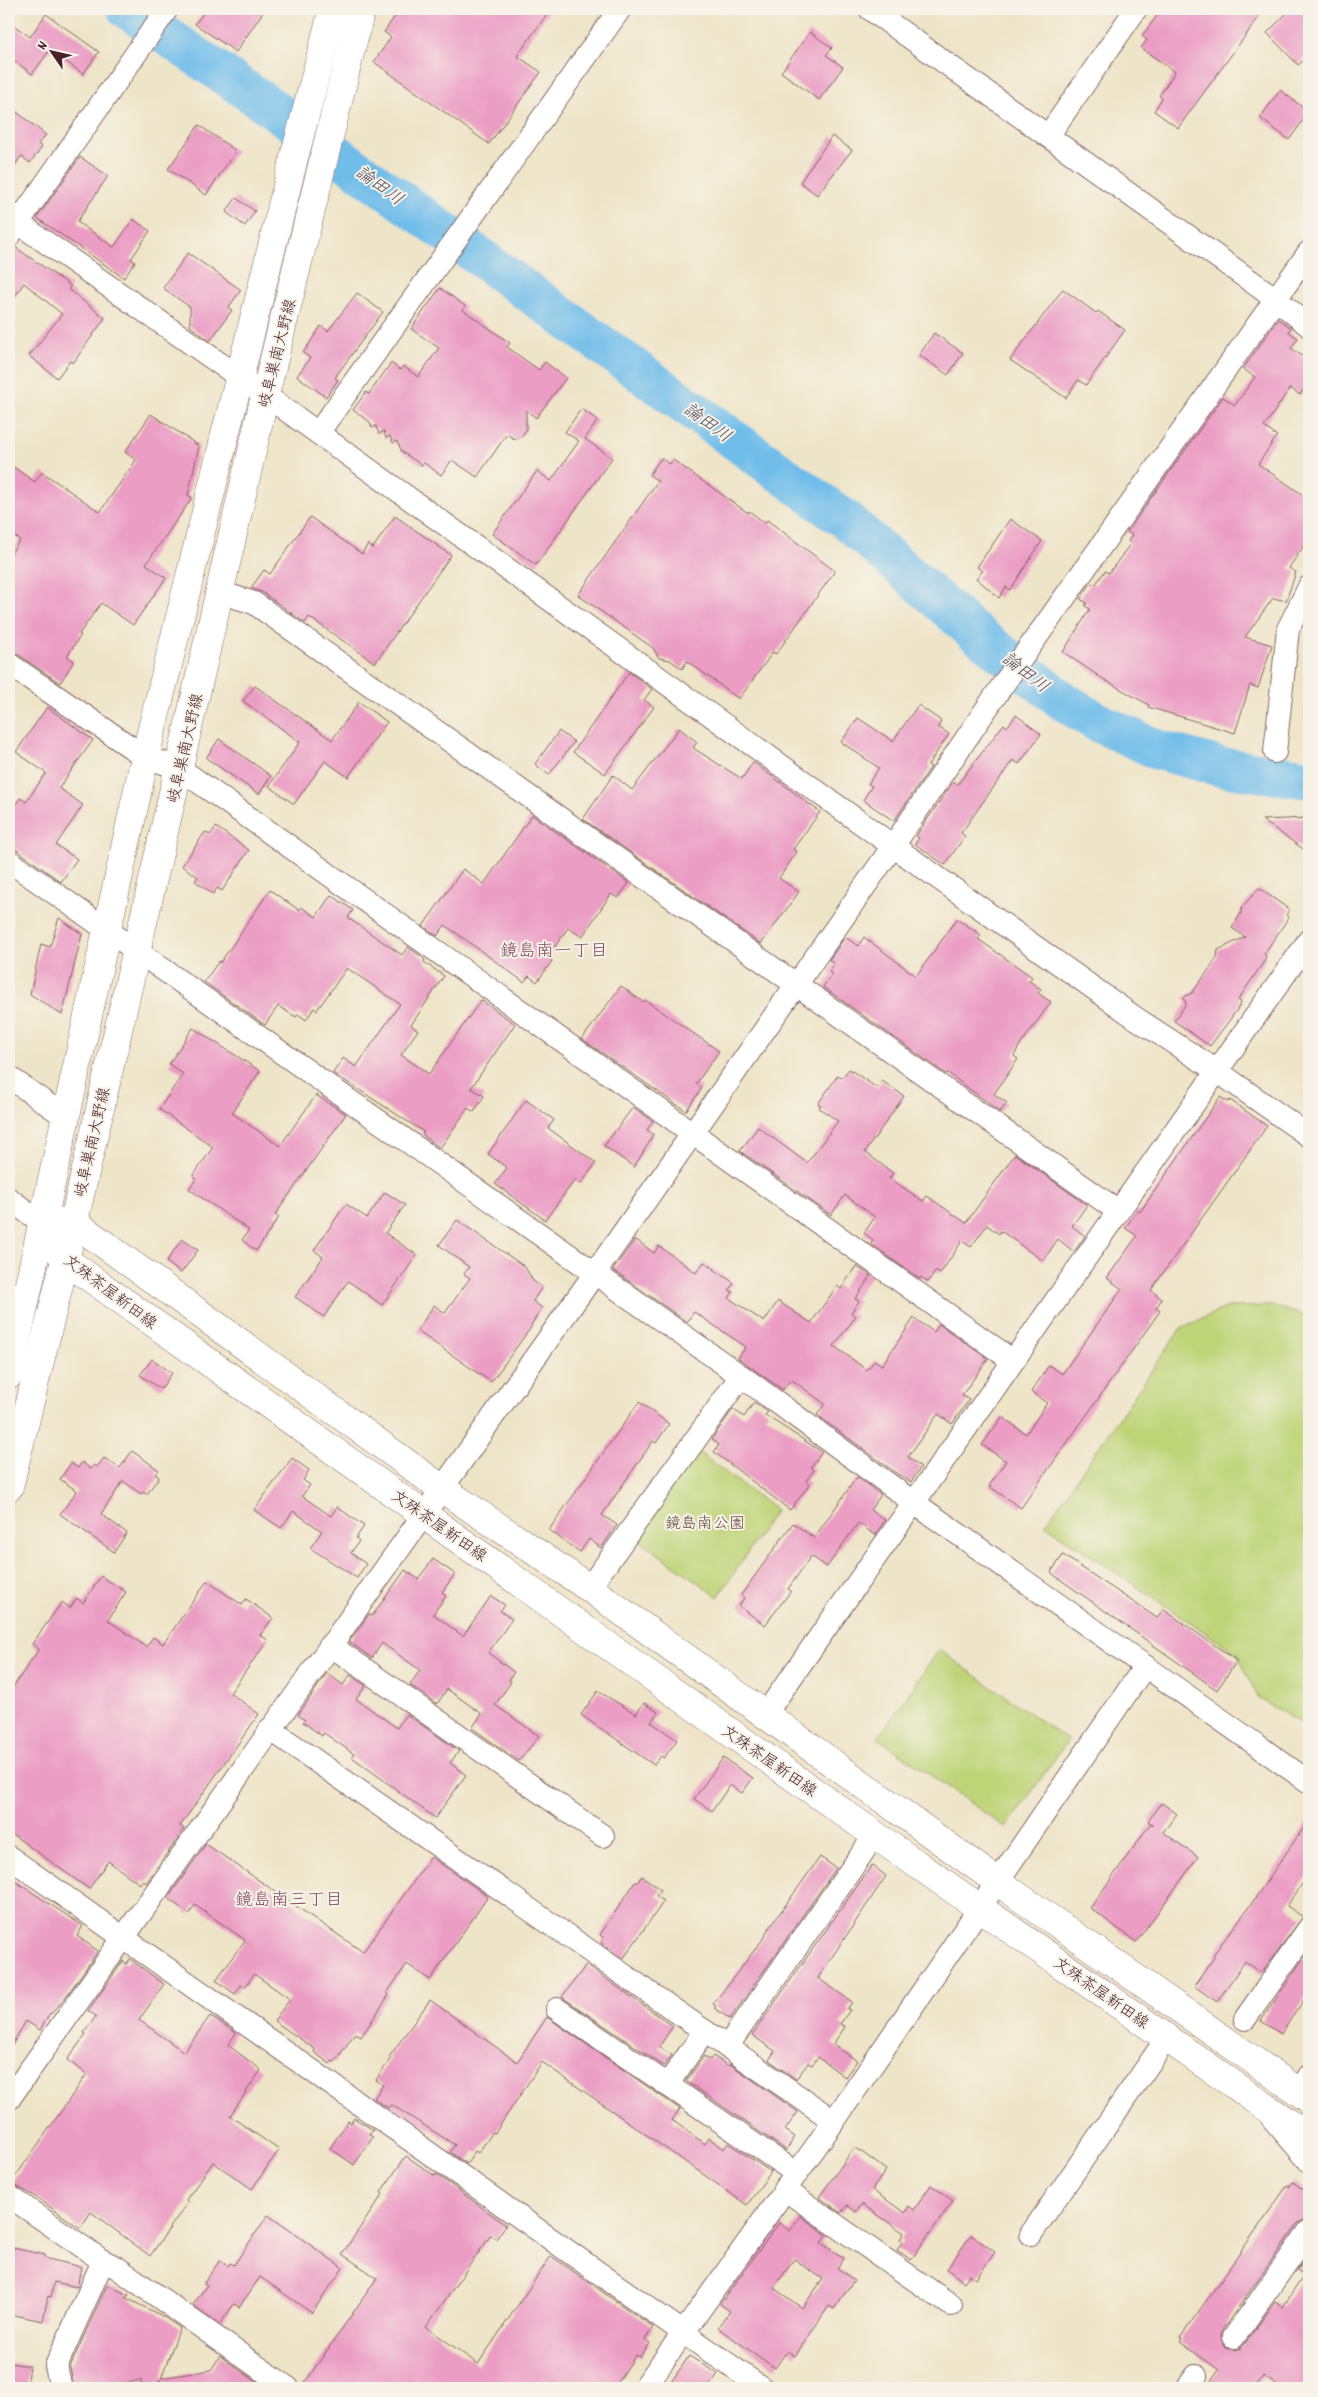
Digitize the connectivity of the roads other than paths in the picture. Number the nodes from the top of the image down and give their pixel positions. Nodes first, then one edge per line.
1 (167, 9) edge
2 (333, 9) edge
3 (361, 9) edge
4 (620, 9) edge
5 (870, 9) edge
6 (1136, 9) edge
7 (1048, 136) junction
8 (13, 229) edge
9 (1309, 252) edge
10 (1276, 299) junction
11 (1309, 326) edge
12 (241, 379) junction
13 (266, 395) junction
14 (318, 434) junction
15 (1309, 587) edge
16 (220, 592) junction
17 (9, 664) edge
18 (1275, 752) dead end
19 (145, 757) junction
20 (179, 768) junction
21 (893, 846) junction
22 (9, 861) edge
23 (108, 929) junction
24 (1309, 940) edge
25 (137, 949) junction
26 (795, 986) junction
27 (1216, 1071) junction
28 (9, 1077) edge
29 (67, 1118) junction
30 (693, 1132) junction
31 (1309, 1136) edge
32 (9, 1199) edge
33 (1118, 1211) junction
34 (41, 1222) junction
35 (72, 1222) junction
36 (64, 1260) junction
37 (594, 1273) junction
38 (1013, 1361) junction
39 (9, 1375) edge
40 (741, 1376) junction
41 (9, 1487) edge
42 (441, 1488) junction
43 (913, 1502) junction
44 (424, 1513) junction
45 (589, 1588) junction
46 (330, 1645) junction
47 (1145, 1666) junction
48 (764, 1716) junction
49 (270, 1729) junction
50 (1309, 1782) edge
51 (875, 1835) junction
52 (603, 1836) dead end
53 (9, 1857) edge
54 (998, 1882) junction
55 (981, 1907) junction
56 (1309, 1928) edge
57 (122, 1938) junction
58 (557, 2009) dead end
59 (1245, 2019) dead end
60 (705, 2031) junction
61 (1167, 2038) junction
62 (727, 2047) junction
63 (667, 2085) junction
64 (1305, 2086) edge
65 (9, 2099) edge
66 (1258, 2102) junction
67 (834, 2121) junction
68 (1309, 2137) edge
69 (1309, 2161) edge
70 (790, 2181) junction
71 (9, 2196) edge
72 (1309, 2231) edge
73 (1030, 2234) dead end
74 (103, 2261) junction
75 (951, 2305) dead end
76 (683, 2332) junction
77 (1234, 2337) dead end
78 (61, 2388) edge
79 (288, 2388) edge
80 (644, 2388) edge
81 (762, 2388) edge

1 - 8 street
2 - 12 main road, 岐阜巣南大野線
3 - 13 main road, 岐阜巣南大野線
4 - 14 street
5 - 7 street
6 - 7 street
7 - 10 street
8 - 12 street
9 - 10 street
10 - 11 street
10 - 21 street
12 - 13 street
12 - 19 main road, 岐阜巣南大野線
13 - 14 street
13 - 16 main road, 岐阜巣南大野線
14 - 21 street
15 - 18 street
16 - 20 main road, 岐阜巣南大野線
16 - 26 street
17 - 19 street
19 - 20 street
19 - 23 main road, 岐阜巣南大野線
20 - 25 main road, 岐阜巣南大野線
20 - 30 street
21 - 26 street
21 - 27 street
22 - 23 street
23 - 25 street
23 - 29 main road, 岐阜巣南大野線
24 - 27 street
25 - 35 main road, 岐阜巣南大野線
25 - 37 street
26 - 30 street
26 - 33 street
27 - 31 street
27 - 33 street
28 - 29 street
29 - 34 main road, 岐阜巣南大野線
30 - 37 street
30 - 38 street
32 - 34 street
33 - 38 street
34 - 35 main road
34 - 36 main road, 文殊茶屋新田線
34 - 39 main road, 岐阜巣南大野線
35 - 36 main road, 岐阜巣南大野線
35 - 42 main road, 文殊茶屋新田線
36 - 41 main road, 岐阜巣南大野線
36 - 44 main road, 文殊茶屋新田線
37 - 40 street
37 - 42 street
38 - 43 street
40 - 43 street
40 - 45 street
42 - 44 street
42 - 45 main road, 文殊茶屋新田線
43 - 47 street
43 - 48 street
44 - 46 street
44 - 51 main road, 文殊茶屋新田線
45 - 48 main road, 文殊茶屋新田線
46 - 49 street
46 - 52 street
47 - 50 street
47 - 54 street
48 - 54 main road, 文殊茶屋新田線
49 - 57 street
49 - 60 street
51 - 55 main road, 文殊茶屋新田線
51 - 62 street
53 - 57 street
54 - 55 street
54 - 64 main road, 文殊茶屋新田線
55 - 61 main road, 文殊茶屋新田線
55 - 67 street
56 - 59 street
57 - 65 street
57 - 76 street
58 - 63 street
60 - 62 street
60 - 63 street
61 - 66 main road, 文殊茶屋新田線
61 - 73 street
62 - 67 street
63 - 70 street
66 - 68 main road, 文殊茶屋新田線
66 - 69 street
67 - 70 street
70 - 75 street
70 - 76 street
71 - 74 street
72 - 77 street
74 - 78 street
74 - 79 street
76 - 80 street
76 - 81 street

